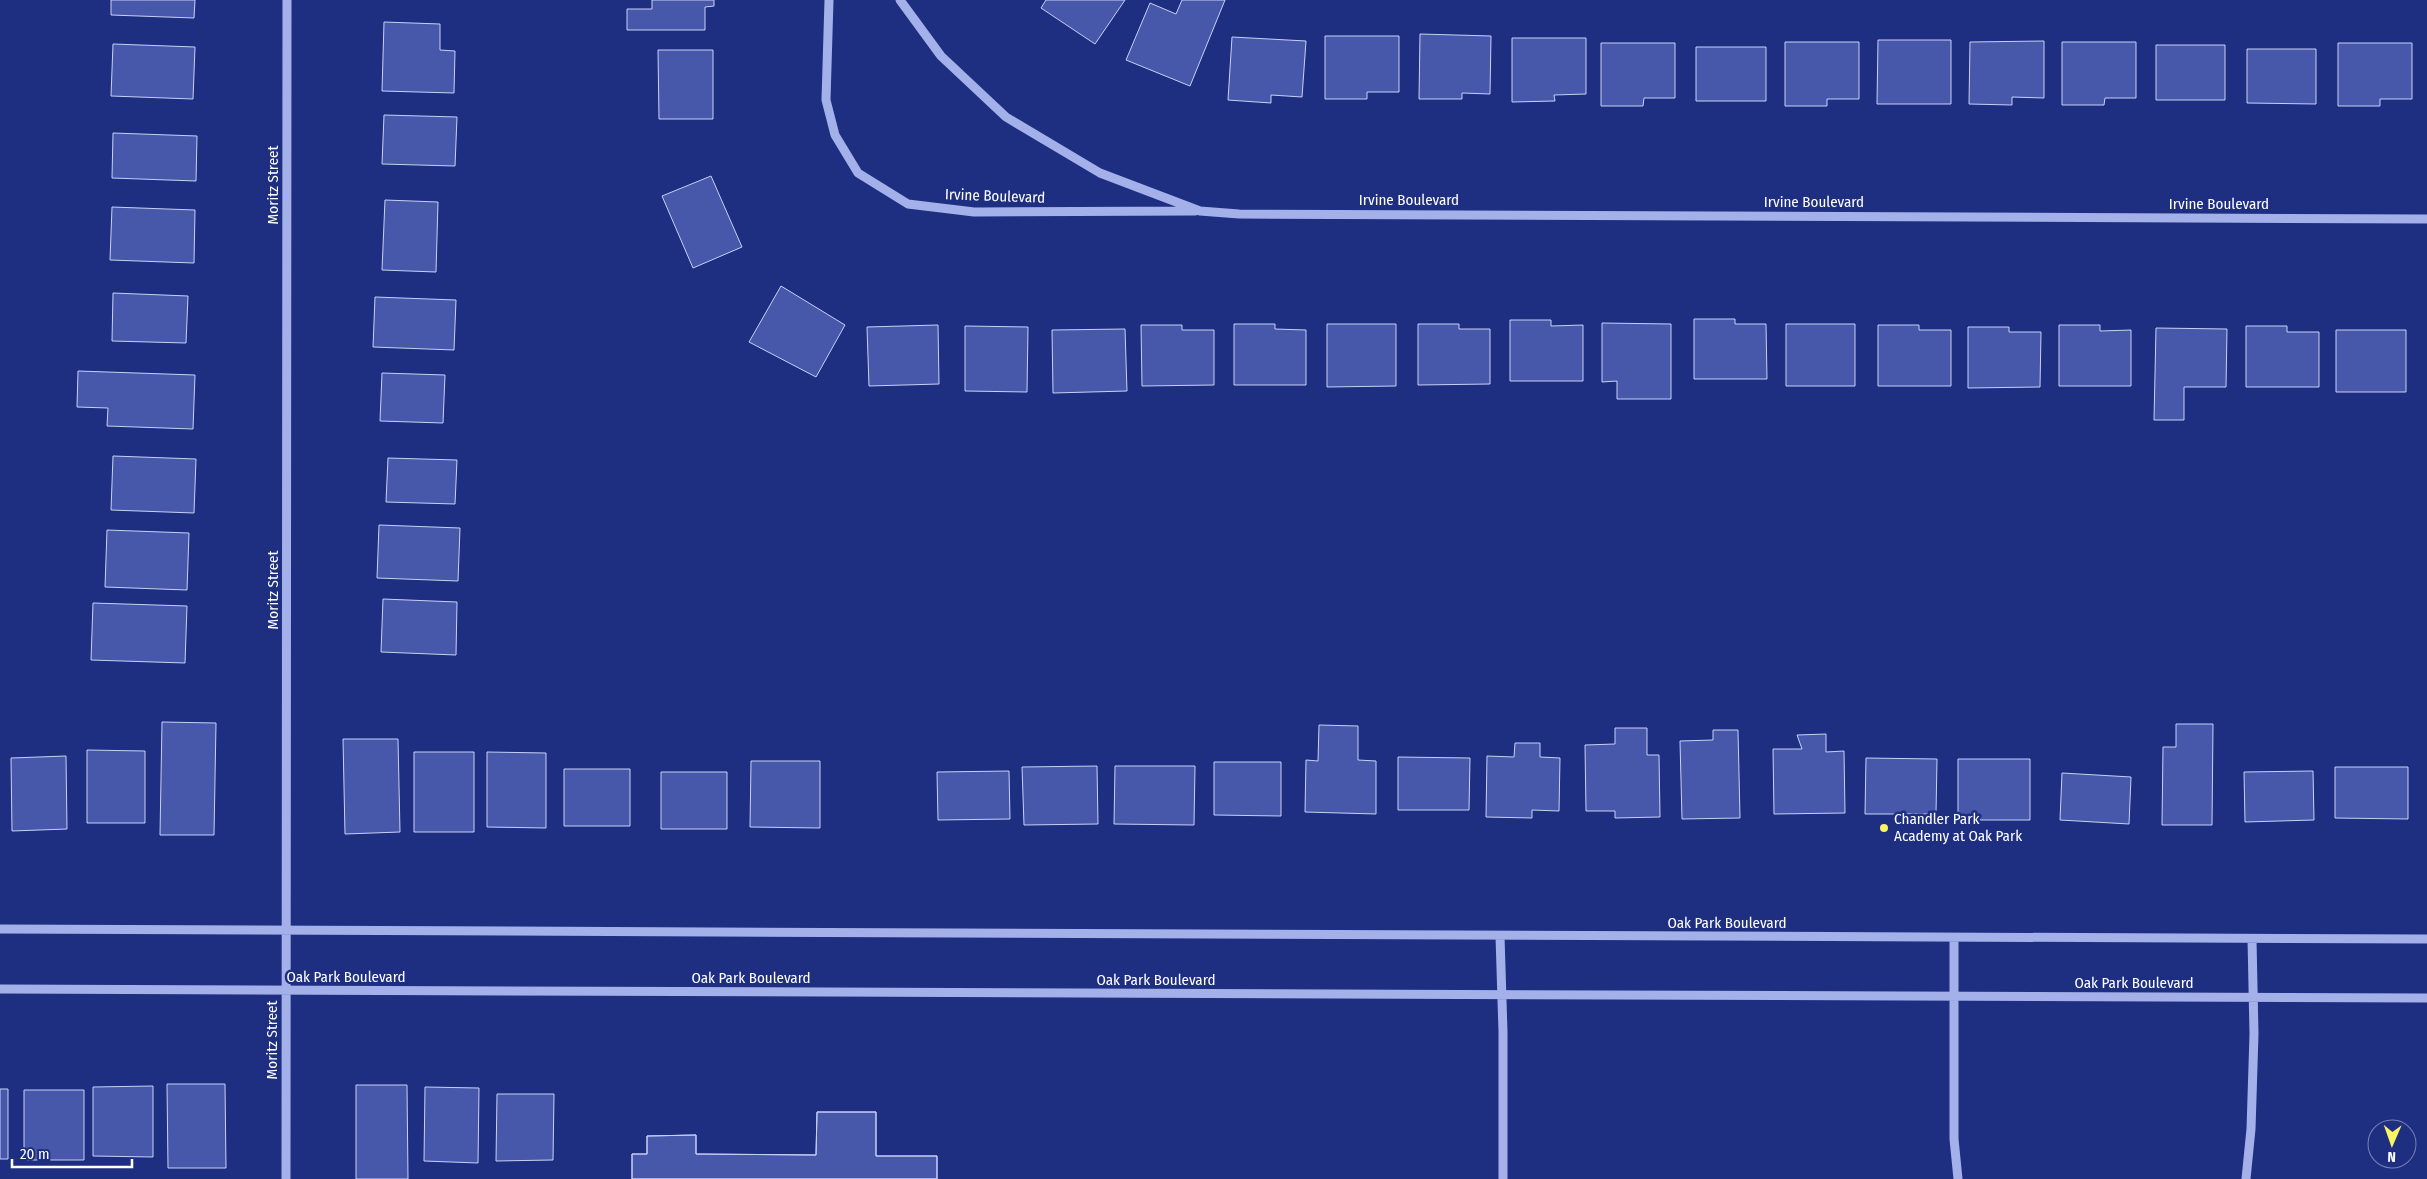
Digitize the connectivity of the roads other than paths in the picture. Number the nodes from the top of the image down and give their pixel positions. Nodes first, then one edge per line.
1 (287, 0) edge
2 (829, 0) edge
3 (900, 0) edge
4 (1200, 211) junction
5 (2427, 219) edge
6 (0, 929) edge
7 (286, 930) junction
8 (1500, 936) junction
9 (1954, 938) junction
10 (2252, 939) junction
11 (2427, 939) edge
12 (0, 988) edge
13 (286, 990) junction
14 (1502, 995) junction
15 (1954, 996) junction
16 (2254, 997) junction
17 (2427, 998) edge
18 (286, 1179) edge
19 (1503, 1179) edge
20 (1958, 1179) edge
21 (2246, 1179) edge

1 - 7 street, Moritz Street
2 - 4 street, Irvine Boulevard
3 - 4 street, Irvine Boulevard
4 - 5 street, Irvine Boulevard
6 - 7 street, Oak Park Boulevard
7 - 8 street, Oak Park Boulevard
7 - 13 street, Moritz Street
8 - 9 street, Oak Park Boulevard
8 - 14 street
9 - 10 street, Oak Park Boulevard
9 - 15 street
10 - 11 street, Oak Park Boulevard
10 - 16 street
12 - 13 street, Oak Park Boulevard
13 - 14 street, Oak Park Boulevard
13 - 18 street, Moritz Street
14 - 15 street, Oak Park Boulevard
14 - 19 street
15 - 16 street, Oak Park Boulevard
15 - 20 street
16 - 17 street, Oak Park Boulevard
16 - 21 street

